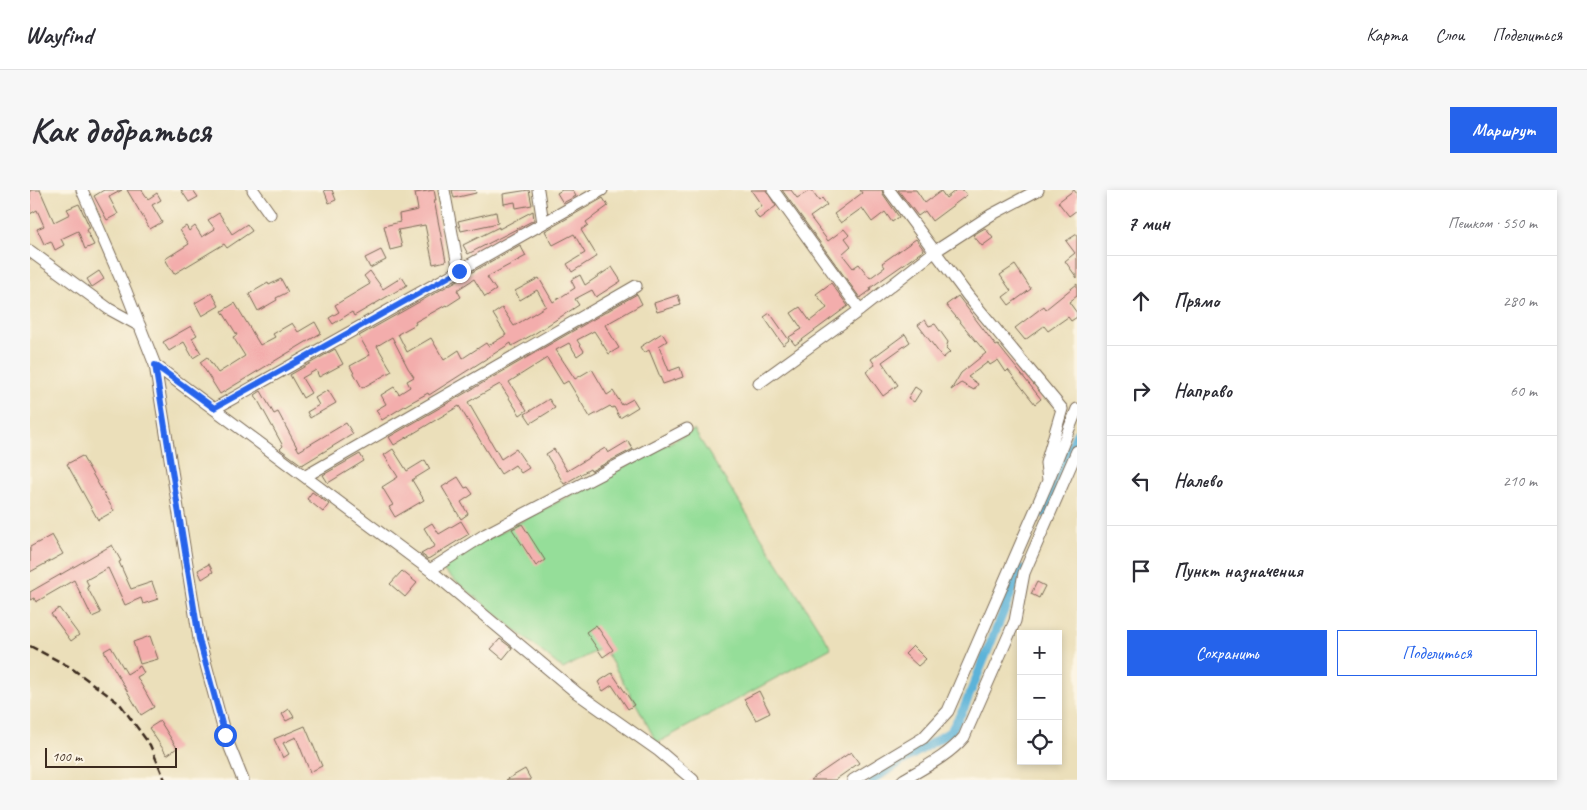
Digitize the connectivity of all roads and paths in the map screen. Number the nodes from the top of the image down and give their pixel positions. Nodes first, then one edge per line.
1 (82, 190) edge
2 (253, 190) edge
3 (444, 190) edge
4 (538, 190) edge
5 (602, 190) edge
6 (772, 190) edge
7 (889, 190) edge
8 (1038, 190) edge
9 (270, 214) dead end
10 (543, 223) junction
11 (30, 251) edge
12 (934, 252) junction
13 (459, 271) junction
14 (636, 286) dead end
15 (860, 310) junction
16 (140, 326) junction
17 (155, 365) junction
18 (759, 383) dead end
19 (214, 408) junction
20 (1077, 409) edge
21 (688, 429) dead end
22 (1077, 451) edge
23 (306, 476) junction
24 (1048, 481) junction
25 (430, 570) junction
26 (244, 780) edge
27 (692, 780) edge
28 (853, 780) edge
29 (903, 780) edge

1 - 16 street
2 - 9 street
3 - 13 street
4 - 10 street
5 - 10 street
6 - 15 street
7 - 12 street
8 - 12 street
10 - 13 street
11 - 16 street
12 - 15 street
12 - 24 street
13 - 19 street
14 - 23 street
15 - 18 street
16 - 17 street
17 - 19 street
17 - 26 street
19 - 23 street
20 - 24 street
21 - 25 street
22 - 29 street
23 - 25 street
24 - 28 street
25 - 27 street

